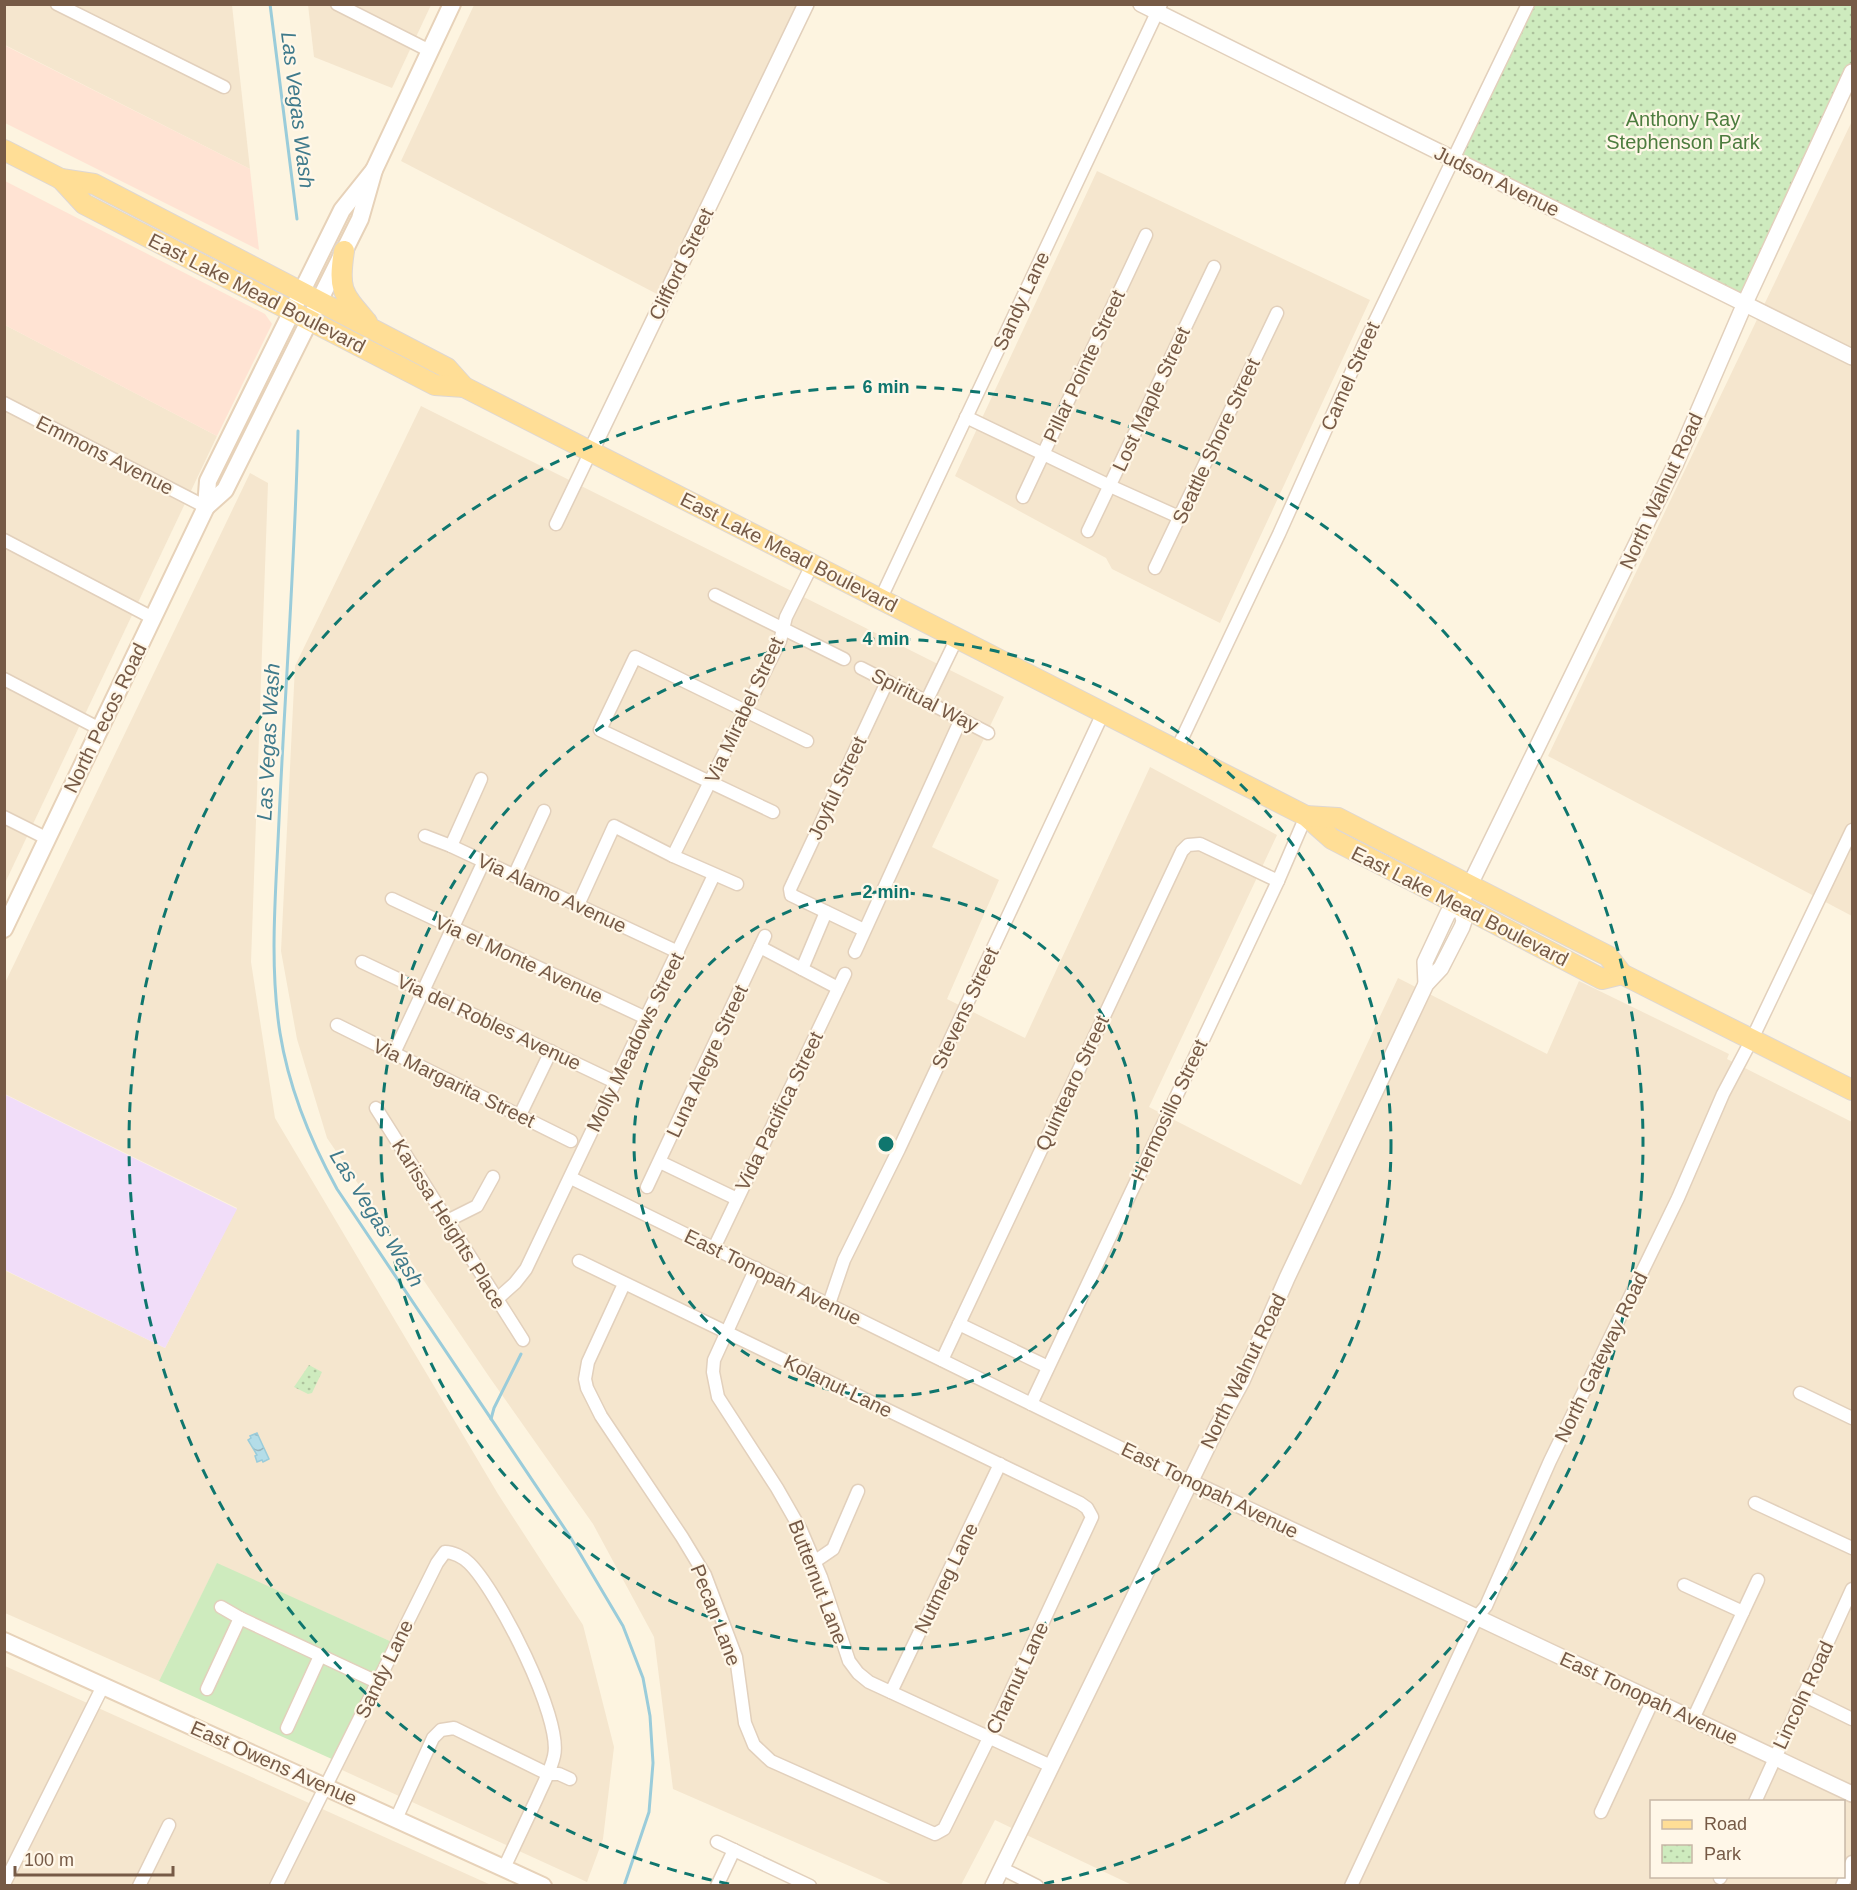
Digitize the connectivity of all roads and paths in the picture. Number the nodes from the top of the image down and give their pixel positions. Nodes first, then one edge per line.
1 (57, 4) edge
2 (337, 4) edge
3 (452, 4) edge
4 (806, 4) edge
5 (1141, 4) edge
6 (1528, 4) edge
7 (1159, 8) edge
8 (430, 51) junction
9 (1852, 72) edge
10 (224, 87) dead end
11 (4, 150) edge
12 (1453, 159) junction
13 (374, 170) junction
14 (62, 179) junction
15 (1146, 236) dead end
16 (345, 251) junction
17 (1214, 267) dead end
18 (301, 292) junction
19 (319, 302) junction
20 (1745, 303) junction
21 (291, 311) junction
22 (1277, 313) dead end
23 (310, 320) junction
24 (372, 329) junction
25 (1852, 357) edge
26 (464, 387) junction
27 (4, 402) edge
28 (966, 417) junction
29 (591, 451) junction
30 (1043, 454) junction
31 (1110, 486) junction
32 (1023, 497) dead end
33 (206, 507) junction
34 (1179, 517) junction
35 (556, 524) dead end
36 (1088, 531) dead end
37 (4, 540) edge
38 (813, 563) junction
39 (1155, 568) dead end
40 (715, 595) dead end
41 (880, 598) junction
42 (153, 618) junction
43 (782, 628) junction
44 (957, 638) junction
45 (844, 659) dead end
46 (861, 668) dead end
47 (4, 679) edge
48 (887, 682) junction
49 (926, 702) junction
50 (745, 710) junction
51 (1103, 713) junction
52 (961, 720) junction
53 (100, 729) junction
54 (988, 733) dead end
55 (807, 741) dead end
56 (1177, 749) junction
57 (481, 779) dead end
58 (710, 783) junction
59 (544, 812) dead end
60 (773, 812) dead end
61 (1306, 816) junction
62 (4, 817) edge
63 (1852, 830) edge
64 (425, 836) dead end
65 (48, 839) junction
66 (451, 846) junction
67 (673, 856) junction
68 (484, 861) junction
69 (714, 875) junction
70 (514, 876) junction
71 (1278, 881) junction
72 (737, 884) dead end
73 (1469, 885) junction
74 (392, 899) dead end
75 (578, 905) junction
76 (1460, 905) junction
77 (826, 912) junction
78 (453, 928) junction
79 (4, 929) edge
80 (864, 930) junction
81 (678, 952) junction
82 (855, 952) dead end
83 (362, 962) dead end
84 (802, 969) junction
85 (845, 974) dead end
86 (1623, 974) junction
87 (838, 988) junction
88 (424, 990) junction
89 (646, 1018) junction
90 (337, 1025) dead end
91 (1752, 1039) junction
92 (551, 1051) junction
93 (394, 1053) junction
94 (615, 1082) junction
95 (1852, 1089) edge
96 (376, 1108) dead end
97 (520, 1115) junction
98 (571, 1141) dead end
99 (660, 1162) junction
100 (493, 1177) dead end
101 (571, 1178) junction
102 (647, 1187) dead end
103 (737, 1198) junction
104 (447, 1221) junction
105 (714, 1248) junction
106 (579, 1261) dead end
107 (756, 1268) junction
108 (624, 1284) junction
109 (496, 1300) junction
110 (829, 1304) junction
111 (959, 1324) junction
112 (726, 1332) junction
113 (523, 1340) dead end
114 (942, 1360) junction
115 (1048, 1367) junction
116 (1800, 1394) dead end
117 (1031, 1404) junction
118 (1852, 1418) edge
119 (1000, 1464) junction
120 (1190, 1482) junction
121 (858, 1491) dead end
122 (1755, 1503) dead end
123 (1092, 1517) joint
124 (1852, 1548) edge
125 (814, 1562) junction
126 (1758, 1580) dead end
127 (1684, 1585) dead end
128 (1851, 1596) edge
129 (221, 1607) dead end
130 (1743, 1612) junction
131 (1477, 1617) junction
132 (240, 1618) junction
133 (4, 1641) edge
134 (320, 1656) junction
135 (377, 1682) junction
136 (103, 1686) junction
137 (207, 1689) dead end
138 (891, 1692) junction
139 (1803, 1695) junction
140 (1653, 1700) junction
141 (1693, 1719) junction
142 (1852, 1719) edge
143 (287, 1728) dead end
144 (989, 1737) junction
145 (1774, 1757) junction
146 (1051, 1766) junction
147 (548, 1774) junction
148 (570, 1779) dead end
149 (326, 1787) junction
150 (1852, 1794) edge
151 (1756, 1800) edge
152 (1601, 1812) dead end
153 (396, 1819) junction
154 (169, 1826) dead end
155 (935, 1834) joint
156 (717, 1842) dead end
157 (734, 1850) junction
158 (1001, 1868) junction
159 (510, 1876) edge
160 (4, 1884) edge
161 (139, 1886) edge
162 (276, 1886) edge
163 (543, 1886) edge
164 (717, 1886) edge
165 (810, 1886) edge
166 (993, 1886) edge
167 (1037, 1886) edge
168 (1351, 1886) edge

1 - 10 street
2 - 8 street
3 - 8 main road, North Pecos Road
4 - 29 street, Clifford Street
5 - 7 street, Judson Avenue
6 - 12 street, Camel Street
7 - 12 street, Judson Avenue
7 - 28 street, Sandy Lane
8 - 13 main road, North Pecos Road
9 - 20 street, North Walnut Road
11 - 14 main road, East Lake Mead Boulevard
12 - 20 street, Judson Avenue
12 - 56 street, Camel Street
13 - 16 main road, North Pecos Road
13 - 18 main road, North Pecos Road
14 - 18 main road, East Lake Mead Boulevard
14 - 21 main road, East Lake Mead Boulevard
15 - 30 street, Pillar Pointe Street
16 - 19 main road, North Pecos Road
16 - 24 main road
17 - 31 street, Lost Maple Street
18 - 19 main road, East Lake Mead Boulevard
18 - 21 main road, North Pecos Road
19 - 23 main road, North Pecos Road
19 - 24 main road, East Lake Mead Boulevard
20 - 25 street, Judson Avenue
20 - 73 street, North Walnut Road
21 - 23 main road, East Lake Mead Boulevard
21 - 33 main road, North Pecos Road
22 - 34 street, Seattle Shore Street
23 - 26 main road, East Lake Mead Boulevard
23 - 33 main road, North Pecos Road
24 - 26 main road, East Lake Mead Boulevard
26 - 29 main road, East Lake Mead Boulevard
27 - 33 street, Emmons Avenue
28 - 30 street
28 - 41 street, Sandy Lane
29 - 35 street, Clifford Street
29 - 38 main road, East Lake Mead Boulevard
30 - 31 street
30 - 32 street, Pillar Pointe Street
31 - 34 street
31 - 36 street, Lost Maple Street
33 - 42 main road, North Pecos Road
34 - 39 street, Seattle Shore Street
37 - 42 street
38 - 41 main road, East Lake Mead Boulevard
38 - 43 street, Via Mirabel Street
40 - 43 street
41 - 44 main road, East Lake Mead Boulevard
42 - 53 main road, North Pecos Road
43 - 45 street
43 - 50 street, Via Mirabel Street
44 - 49 street
44 - 51 main road, East Lake Mead Boulevard
46 - 48 street, Spiritual Way
47 - 53 street
48 - 49 street, Spiritual Way
48 - 77 street, Joyful Street
49 - 52 street, Spiritual Way
50 - 55 street
50 - 58 street, Via Mirabel Street
50 - 58 street
51 - 56 main road, East Lake Mead Boulevard
51 - 110 street, Stevens Street
52 - 54 street, Spiritual Way
52 - 80 street
53 - 65 main road, North Pecos Road
56 - 61 main road, East Lake Mead Boulevard
57 - 66 street
58 - 60 street
58 - 67 street, Via Mirabel Street
59 - 70 street
61 - 71 street, Hermosillo Street
61 - 73 main road, East Lake Mead Boulevard
61 - 76 main road, East Lake Mead Boulevard
62 - 65 street
63 - 91 street, North Gateway Road
64 - 66 street, Via Alamo Avenue
65 - 79 main road, North Pecos Road
66 - 68 street, Via Alamo Avenue
67 - 69 street
67 - 75 street
68 - 70 street, Via Alamo Avenue
68 - 78 street
69 - 72 street
69 - 81 street, Molly Meadows Street
70 - 75 street, Via Alamo Avenue
71 - 111 street, Quintearo Street
71 - 115 street, Hermosillo Street
73 - 76 street, North Walnut Road
73 - 86 main road, East Lake Mead Boulevard
74 - 78 street, Via el Monte Avenue
75 - 81 street, Via Alamo Avenue
76 - 86 main road, East Lake Mead Boulevard
76 - 120 street, North Walnut Road
77 - 80 street
77 - 84 street
78 - 88 street
78 - 89 street, Via el Monte Avenue
80 - 82 street
81 - 89 street, Molly Meadows Street
83 - 88 street, Via del Robles Avenue
84 - 87 street
84 - 99 street, Luna Alegre Street
85 - 87 street, Vida Pacifica Street
86 - 91 main road, East Lake Mead Boulevard
87 - 103 street, Vida Pacifica Street
88 - 92 street, Via del Robles Avenue
88 - 93 street
89 - 94 street, Molly Meadows Street
90 - 93 street, Via Margarita Street
91 - 95 main road, East Lake Mead Boulevard
91 - 131 street, North Gateway Road
92 - 94 street, Via del Robles Avenue
92 - 97 street
93 - 97 street, Via Margarita Street
94 - 101 street, Molly Meadows Street
96 - 104 street, Karissa Heights Place
97 - 98 street, Via Margarita Street
99 - 102 street, Luna Alegre Street
99 - 103 street
100 - 104 street
101 - 105 street, East Tonopah Avenue
101 - 109 street, Molly Meadows Street
103 - 105 street, Vida Pacifica Street
104 - 109 street, Karissa Heights Place
105 - 107 street, East Tonopah Avenue
106 - 108 street, Kolanut Lane
107 - 110 street, East Tonopah Avenue
107 - 112 street, Butternut Lane
108 - 112 street, Kolanut Lane
108 - 155 street, Pecan Lane
109 - 113 street, Karissa Heights Place
110 - 114 street, East Tonopah Avenue
111 - 114 street, Quintearo Street
111 - 115 street
112 - 119 street, Kolanut Lane
112 - 125 street, Butternut Lane
114 - 117 street, East Tonopah Avenue
115 - 117 street, Hermosillo Street
116 - 118 street
117 - 120 street, East Tonopah Avenue
119 - 123 street, Kolanut Lane
119 - 138 street, Nutmeg Lane
120 - 131 street, East Tonopah Avenue
120 - 146 street, North Walnut Road
121 - 125 street
122 - 124 street
123 - 144 street, Charnut Lane
125 - 138 street, Butternut Lane
126 - 130 street
127 - 130 street
128 - 139 street, Lincoln Road
129 - 132 street
130 - 141 street
131 - 140 street, East Tonopah Avenue
131 - 168 street, North Gateway Road
132 - 134 street
132 - 137 street
133 - 136 main road, East Owens Avenue
134 - 135 street
134 - 143 street
135 - 147 street, Sandy Lane
135 - 149 street, Sandy Lane
136 - 149 main road, East Owens Avenue
136 - 160 street
138 - 144 street, Butternut Lane
139 - 142 street
139 - 145 street, Lincoln Road
140 - 141 street, East Tonopah Avenue
140 - 152 street
141 - 145 street, East Tonopah Avenue
144 - 146 street, Butternut Lane
144 - 155 street, Charnut Lane
145 - 150 street, East Tonopah Avenue
145 - 151 street, Lincoln Road
146 - 158 street, North Walnut Road
147 - 148 street
147 - 153 street
147 - 159 street
149 - 153 main road, East Owens Avenue
149 - 162 street, Sandy Lane
153 - 159 main road, East Owens Avenue
154 - 161 street
156 - 157 street
157 - 164 street
157 - 165 street
158 - 166 street, North Walnut Road
158 - 167 street
159 - 163 main road, East Owens Avenue

